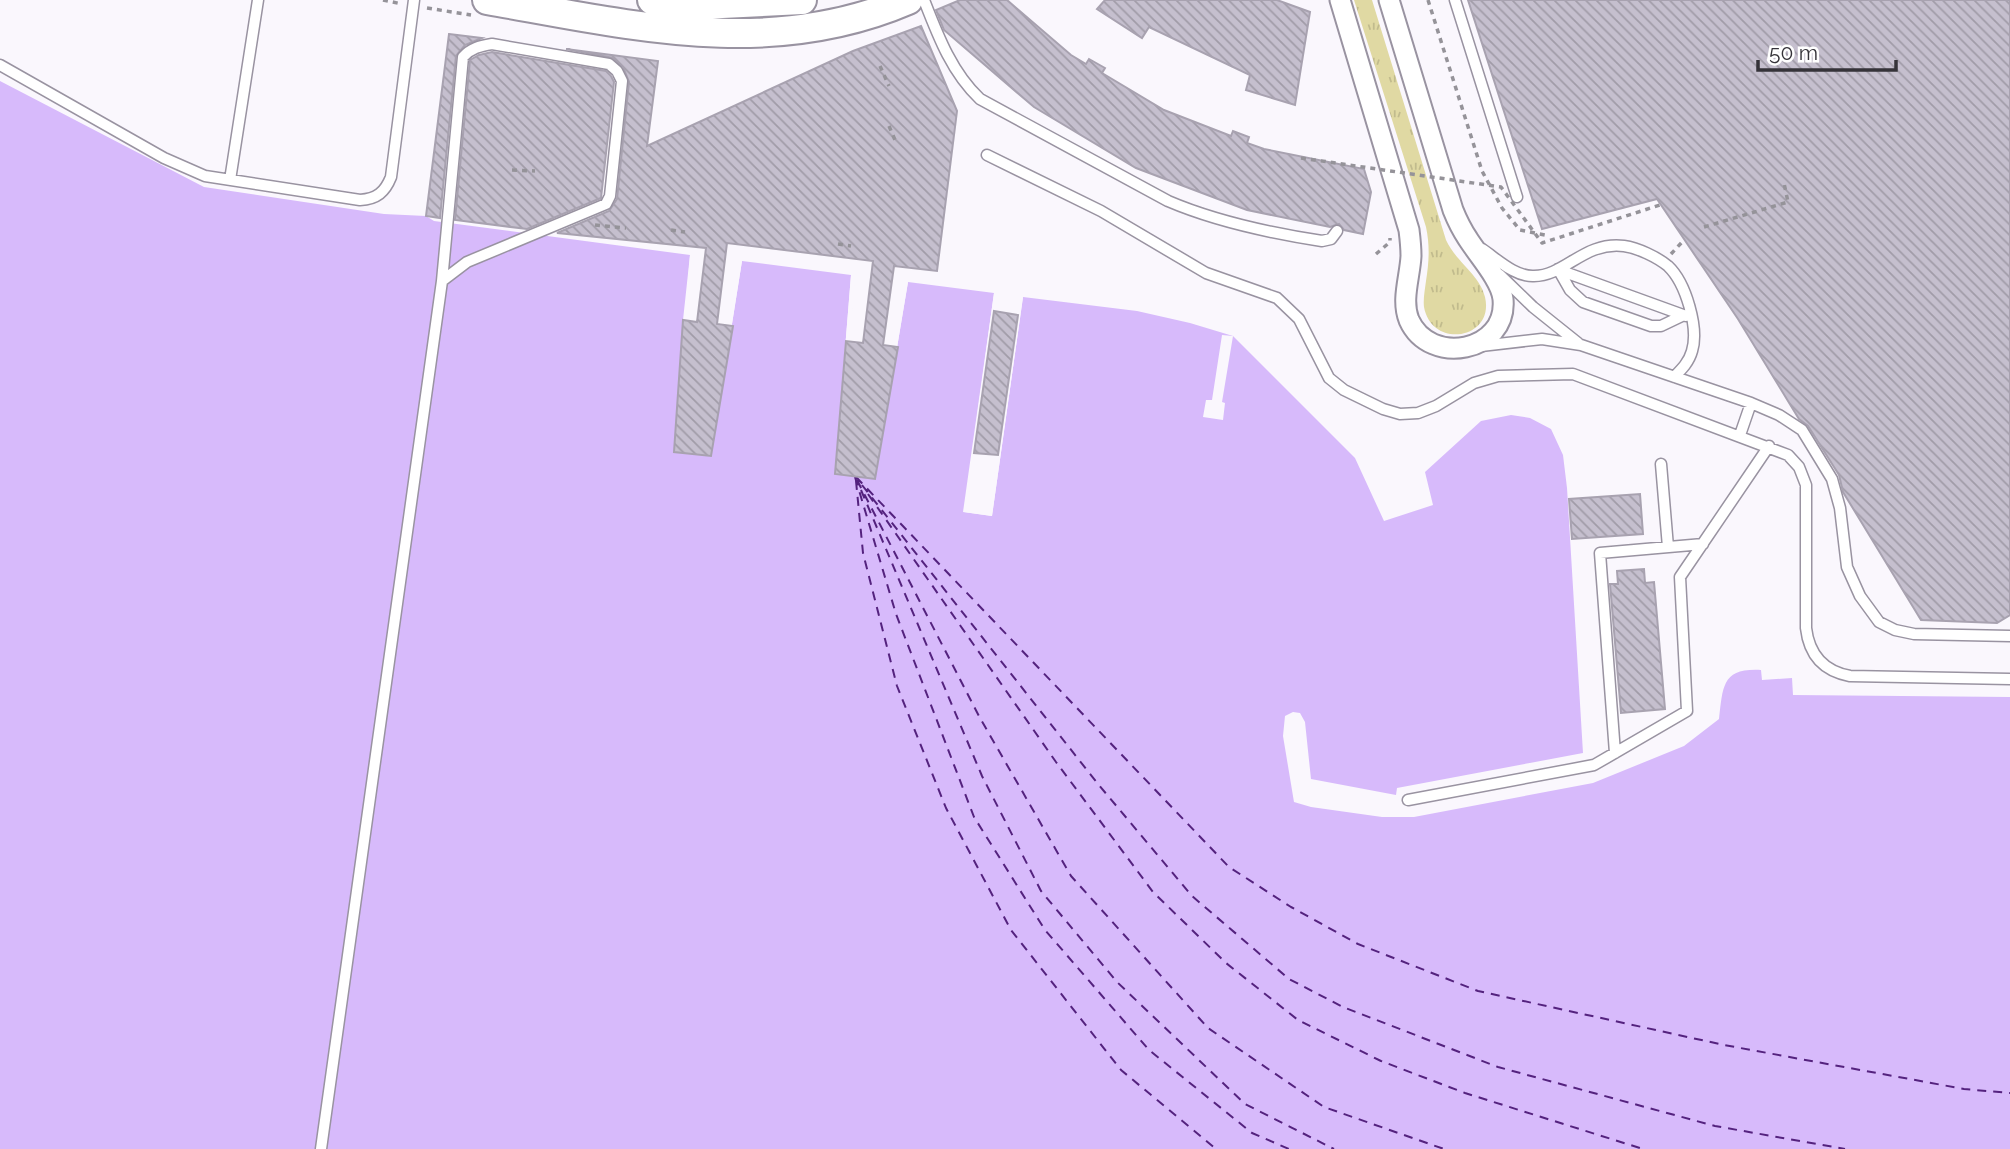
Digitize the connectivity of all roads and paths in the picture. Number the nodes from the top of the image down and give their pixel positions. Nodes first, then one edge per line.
1 (258, 0) edge
2 (414, 0) edge
3 (487, 0) edge
4 (652, 0) edge
5 (802, 0) edge
6 (812, 0) edge
7 (908, 0) edge
8 (924, 0) edge
9 (1340, 0) edge
10 (1389, 0) edge
11 (1428, 0) edge
12 (1455, 0) edge
13 (802, 30) junction
14 (0, 65) edge
15 (880, 66) dead end
16 (889, 86) dead end
17 (889, 126) dead end
18 (895, 140) dead end
19 (987, 155) dead end
20 (1301, 158) dead end
21 (512, 170) dead end
22 (535, 171) dead end
23 (230, 180) junction
24 (1784, 183) dead end
25 (1517, 197) dead end
26 (1660, 205) dead end
27 (595, 225) dead end
28 (1704, 227) dead end
29 (626, 228) dead end
30 (671, 230) dead end
31 (685, 232) dead end
32 (1337, 232) dead end
33 (1545, 235) dead end
34 (838, 244) dead end
35 (851, 246) dead end
36 (1472, 246) junction
37 (1558, 269) junction
38 (442, 281) junction
39 (1688, 317) junction
40 (1581, 345) junction
41 (1470, 347) junction
42 (1674, 377) junction
43 (1751, 403) junction
44 (1740, 435) junction
45 (1769, 446) junction
46 (1661, 464) dead end
47 (1703, 544) junction
48 (1668, 547) junction
49 (2010, 636) edge
50 (2010, 679) edge
51 (1615, 753) junction
52 (1408, 800) dead end
53 (321, 1149) edge

1 - 23 lane
2 - 23 lane
3 - 13 street
4 - 5 street
6 - 13 street
7 - 13 street
8 - 32 lane
9 - 41 street
10 - 36 street
11 - 33 path
12 - 25 lane
14 - 23 lane
15 - 16 path
17 - 18 path
19 - 44 lane
20 - 26 path, bridge
21 - 22 path
24 - 28 path
27 - 29 path
30 - 31 path
34 - 35 path
36 - 37 lane
36 - 40 lane
36 - 41 street
37 - 39 lane
37 - 39 lane
37 - 39 lane
38 - 38 lane
38 - 53 lane
39 - 42 lane
40 - 41 lane
40 - 42 lane
42 - 43 lane
43 - 44 lane
43 - 49 lane
44 - 45 lane
45 - 47 lane
45 - 50 lane
46 - 48 lane
47 - 48 lane
47 - 51 lane
48 - 51 lane
51 - 52 lane

